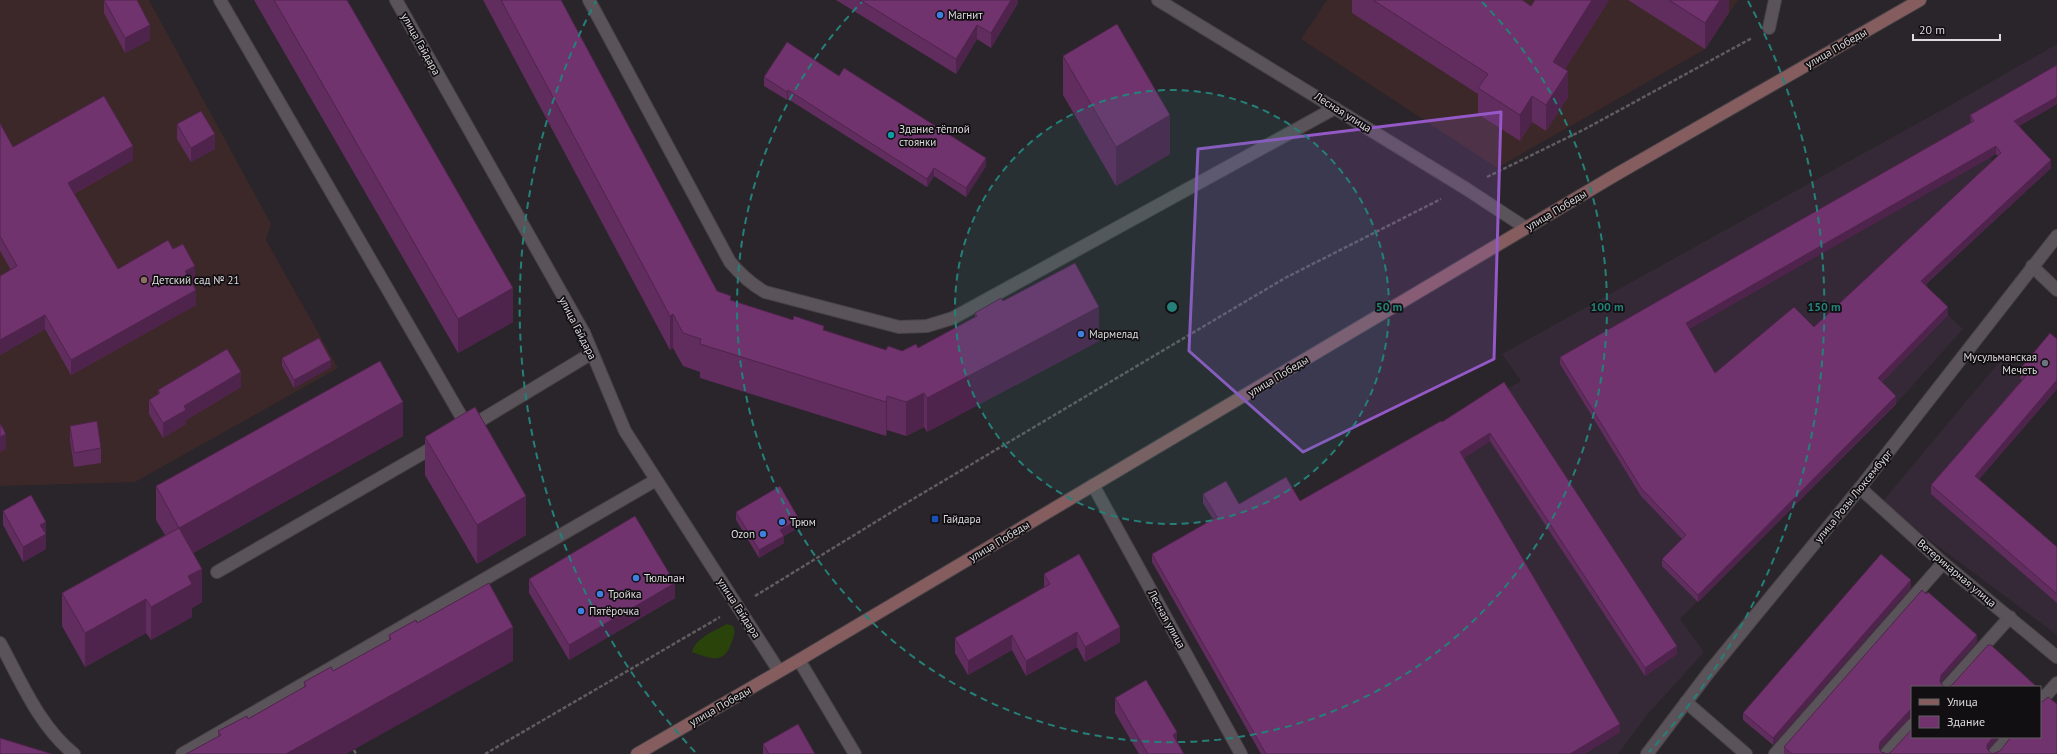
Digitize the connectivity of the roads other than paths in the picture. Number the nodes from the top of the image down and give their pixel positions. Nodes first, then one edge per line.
1 (220, 0) edge
2 (396, 0) edge
3 (589, 0) edge
4 (1158, 0) edge
5 (1775, 0) edge
6 (1920, 0) edge
7 (1769, 28) road end
8 (1335, 108) junction
9 (1526, 228) junction
10 (2057, 236) edge
11 (2032, 266) junction
12 (2057, 290) edge
13 (592, 353) junction
14 (468, 428) junction
15 (656, 480) junction
16 (1093, 485) junction
17 (1860, 488) junction
18 (1943, 563) junction
19 (217, 572) dead end
20 (2010, 617) junction
21 (0, 643) edge
22 (2057, 656) edge
23 (799, 660) junction
24 (779, 671) junction
25 (2057, 683) edge
26 (1948, 686) edge
27 (2041, 701) edge
28 (1686, 702) junction
29 (1911, 726) edge
30 (2008, 738) edge
31 (74, 754) edge
32 (182, 754) edge
33 (637, 754) edge
34 (855, 754) edge
35 (1241, 754) edge
36 (1647, 754) edge
37 (1746, 754) edge
38 (1775, 754) edge
39 (1886, 754) edge
40 (1994, 754) edge

1 - 14 street
2 - 13 street, улица Гайдара
3 - 8 street
4 - 8 street, Лесная улица
5 - 7 street
6 - 9 street, улица Победы
8 - 9 street, Лесная улица
9 - 16 street, улица Победы
10 - 11 street, улица Розы Люксембург
11 - 12 street
11 - 17 street, улица Розы Люксембург
13 - 14 street
13 - 15 street, улица Гайдара
14 - 19 street
15 - 24 street, улица Гайдара
15 - 32 street
16 - 23 street, улица Победы
16 - 35 street, Лесная улица
17 - 18 street, Ветеринарная улица
17 - 28 street, улица Розы Люксембург
18 - 20 street, Ветеринарная улица
18 - 38 street
20 - 22 street, Ветеринарная улица
20 - 26 street
21 - 31 street
23 - 24 street, улица Победы
23 - 34 street
24 - 33 street, улица Победы
25 - 27 street
28 - 36 street, улица Розы Люксембург
28 - 37 street
29 - 39 street
30 - 40 street

